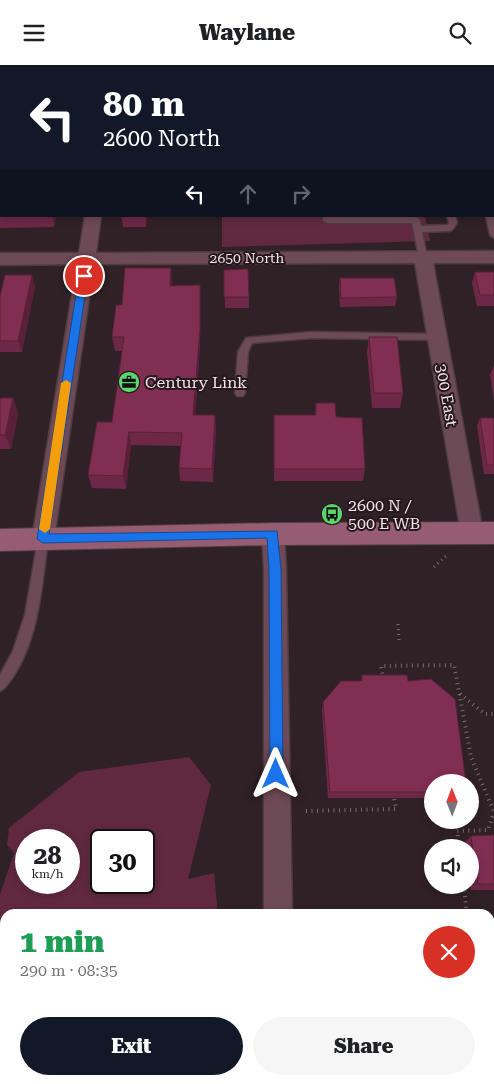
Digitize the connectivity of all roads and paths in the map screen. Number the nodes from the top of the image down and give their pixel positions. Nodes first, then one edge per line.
1 (93, 217) edge
2 (327, 217) edge
3 (451, 217) edge
4 (370, 218) edge
5 (491, 219) edge
6 (416, 222) edge
7 (494, 235) edge
8 (423, 257) junction
9 (494, 257) edge
10 (0, 259) edge
11 (86, 259) junction
12 (437, 337) junction
13 (240, 393) dead end
14 (483, 533) edge
15 (273, 534) junction
16 (43, 539) junction
17 (0, 540) edge
18 (451, 551) dead end
19 (434, 567) dead end
20 (398, 624) dead end
21 (399, 640) dead end
22 (3, 678) edge
23 (383, 682) edge
24 (460, 694) junction
25 (494, 714) edge
26 (394, 798) edge
27 (306, 811) dead end
28 (494, 812) edge
29 (458, 839) edge
30 (465, 894) edge
31 (278, 909) edge
32 (466, 909) dead end

1 - 11 street
2 - 4 lane
3 - 6 lane
4 - 6 lane
5 - 7 lane
6 - 8 lane
8 - 9 street, 2650 North
8 - 11 street, 2650 North
8 - 12 street, 300 East
10 - 11 street, 2650 North
11 - 16 street
12 - 13 lane
12 - 14 street, 300 East
14 - 15 main road
15 - 16 main road
15 - 31 street
16 - 17 main road
16 - 22 lane
18 - 19 path
20 - 21 path
23 - 24 path
24 - 25 path
24 - 28 path
26 - 27 path
28 - 29 path
30 - 32 path

